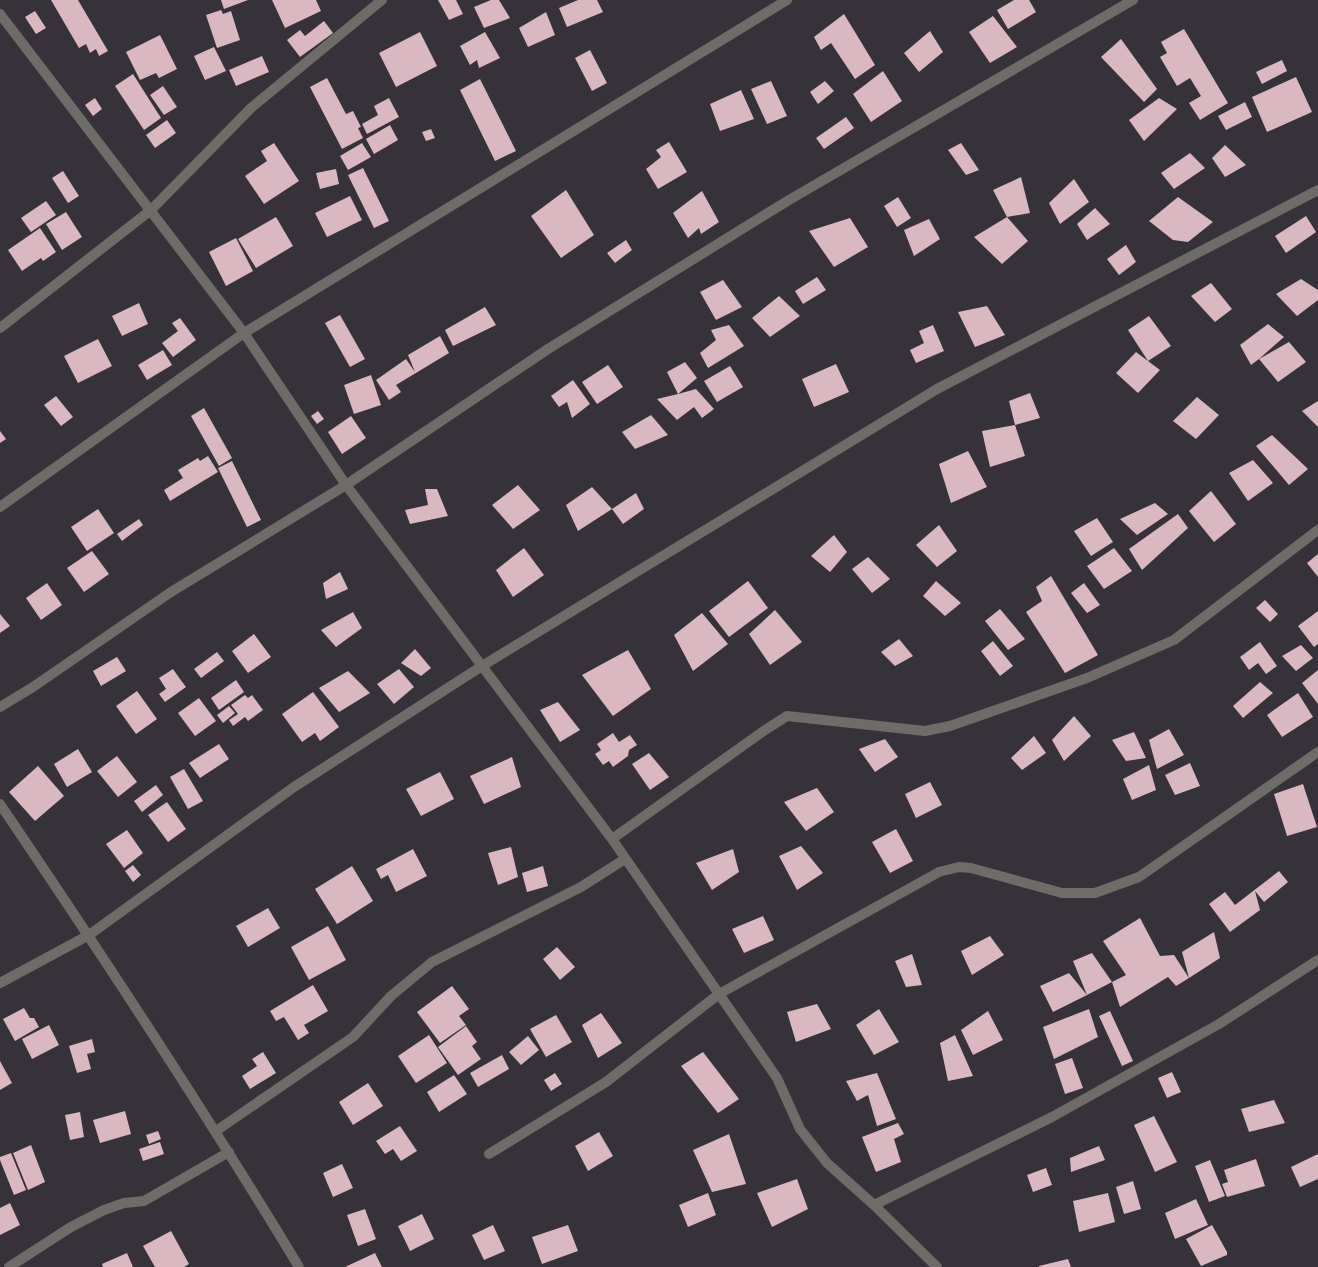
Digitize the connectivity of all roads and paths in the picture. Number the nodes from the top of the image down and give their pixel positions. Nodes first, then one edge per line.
1 (382, 0) edge
2 (787, 0) edge
3 (1133, 0) edge
4 (0, 14) edge
5 (1318, 190) edge
6 (151, 210) junction
7 (0, 328) edge
8 (244, 333) junction
9 (346, 485) junction
10 (0, 507) edge
11 (1318, 530) edge
12 (482, 666) junction
13 (0, 707) edge
14 (1318, 752) edge
15 (0, 804) edge
16 (612, 839) junction
17 (625, 860) junction
18 (89, 936) junction
19 (1318, 960) edge
20 (0, 983) edge
21 (719, 994) junction
22 (216, 1132) junction
23 (229, 1152) junction
24 (489, 1154) dead end
25 (874, 1205) junction
26 (9, 1267) edge
27 (299, 1267) edge
28 (937, 1267) edge

1 - 6 street
2 - 8 street
3 - 9 street
4 - 6 street
5 - 12 street
6 - 7 street
6 - 8 street
8 - 9 street
8 - 10 street
9 - 12 street
9 - 13 street
11 - 16 street
12 - 16 street
12 - 18 street
14 - 21 street
15 - 18 street
16 - 17 street
17 - 21 street
17 - 22 street
18 - 20 street
18 - 22 street
19 - 25 street
21 - 24 street
21 - 25 street
22 - 23 street
23 - 26 street
23 - 27 street
25 - 28 street

